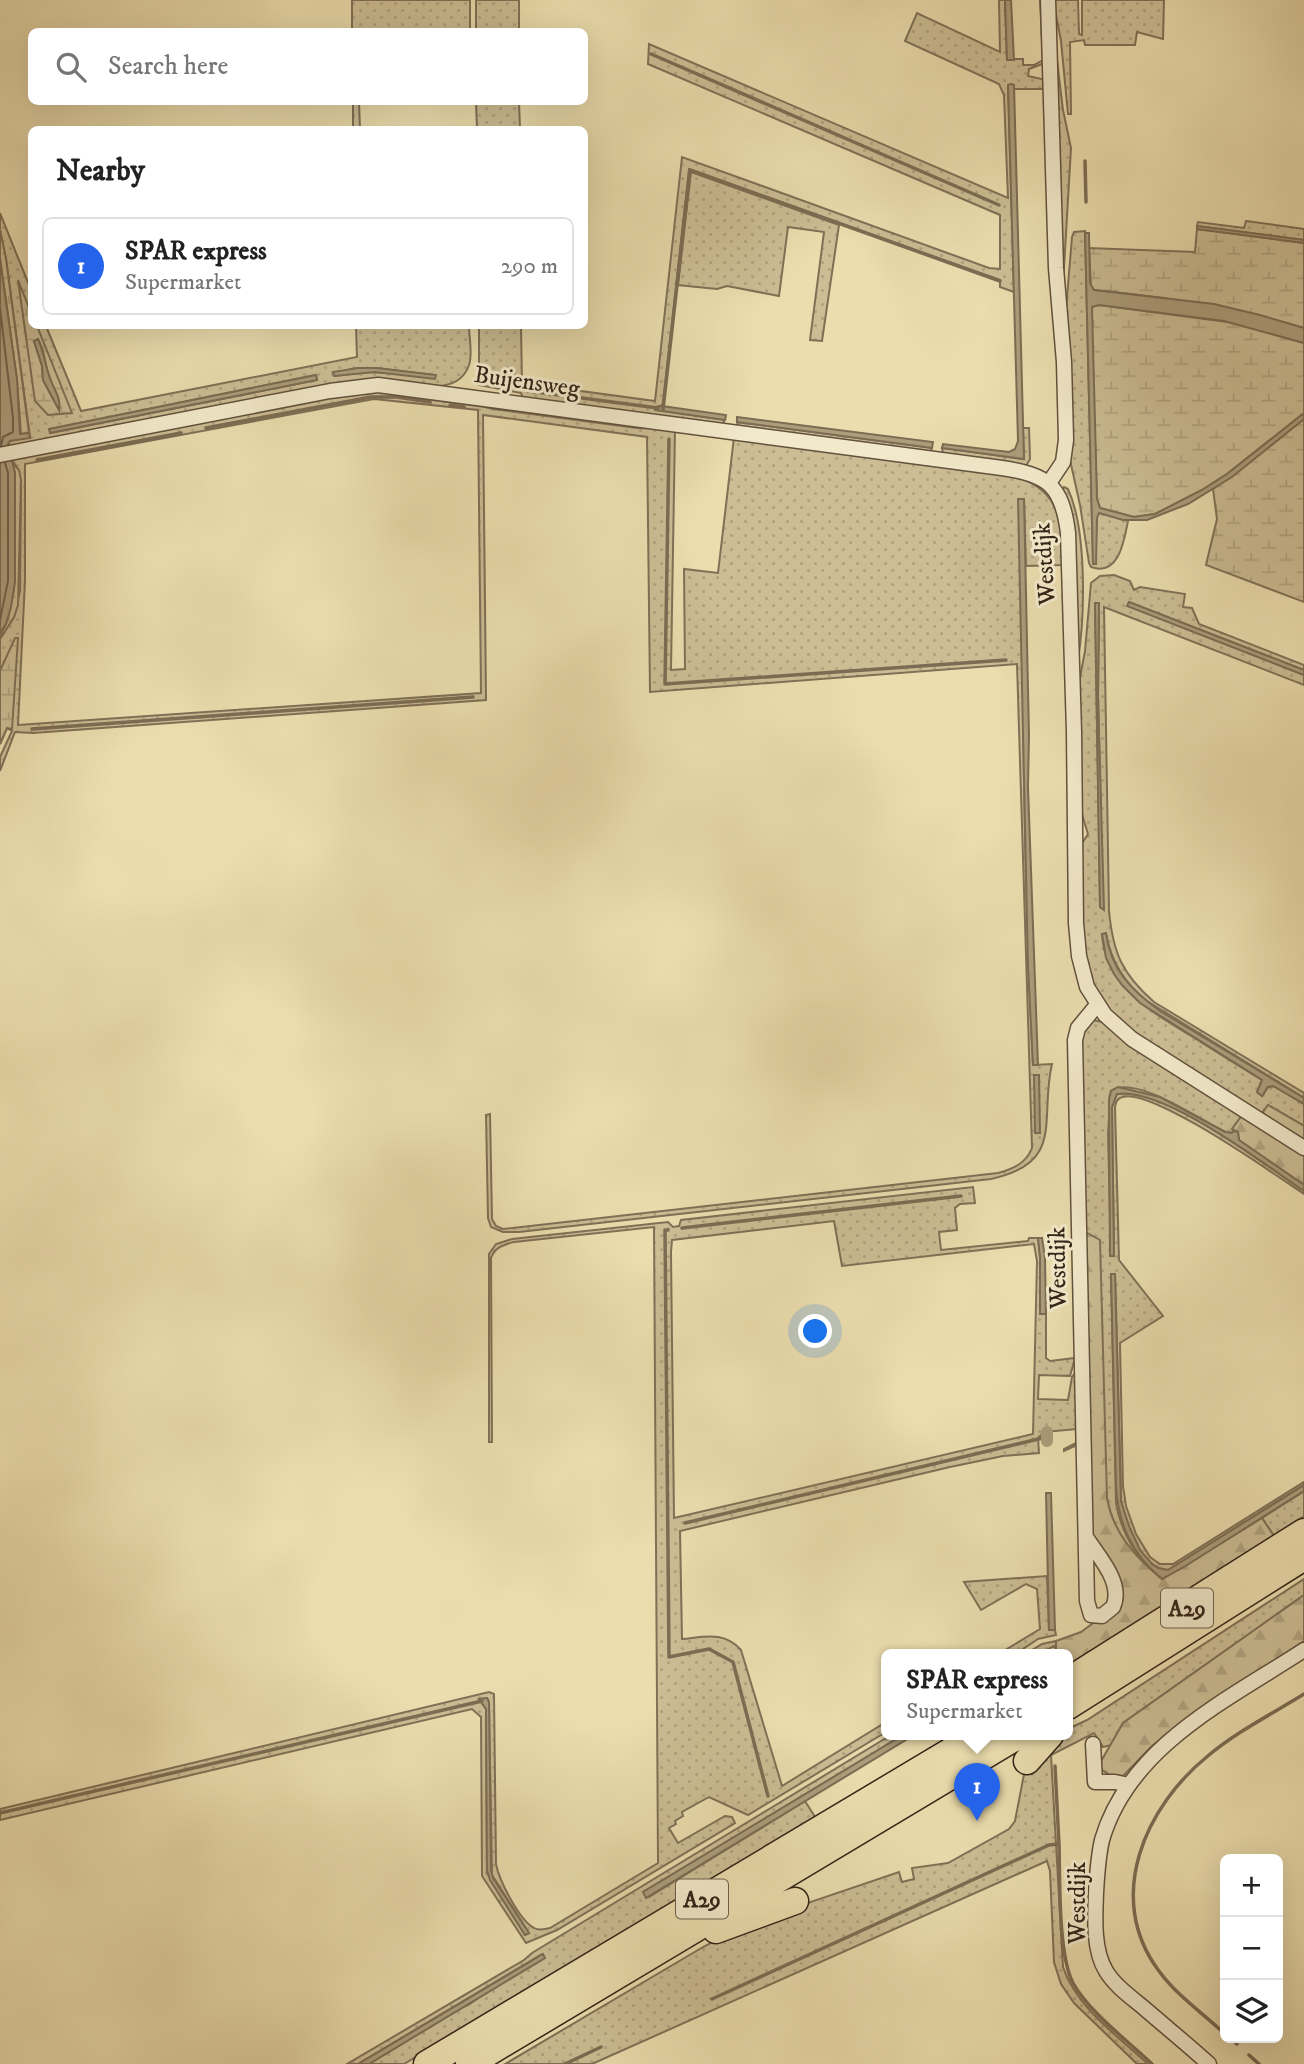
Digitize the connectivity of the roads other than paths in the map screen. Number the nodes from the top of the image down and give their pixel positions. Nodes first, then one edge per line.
1 (1048, 0) edge
2 (5, 454) edge
3 (1049, 482) junction
4 (1097, 1005) junction
5 (1304, 1147) edge
6 (1304, 1532) edge
7 (1086, 1537) junction
8 (1304, 1557) edge
9 (1304, 1650) edge
10 (1073, 1678) edge
11 (1094, 1690) junction
12 (1073, 1703) edge
13 (1073, 1712) edge
14 (970, 1740) edge
15 (1011, 1740) edge
16 (1045, 1740) edge
17 (1093, 1744) dead end
18 (1027, 1760) dead end
19 (1129, 1785) junction
20 (794, 1901) dead end
21 (658, 1951) junction
22 (427, 2064) edge
23 (470, 2064) edge
24 (1209, 2064) edge

1 - 3 street
2 - 3 street, Buijensweg
3 - 4 street, Westdijk
4 - 5 street, Westdijk
4 - 7 street, Westdijk
6 - 10 highway, A29
7 - 7 street, Westdijk
8 - 11 highway, A29
9 - 19 street, Westdijk
11 - 12 highway, A29
11 - 13 highway, A29
14 - 22 highway, A29
15 - 21 highway, A29
16 - 18 highway
17 - 19 street
19 - 24 street, Westdijk
20 - 21 highway, A29
21 - 23 highway, A29

